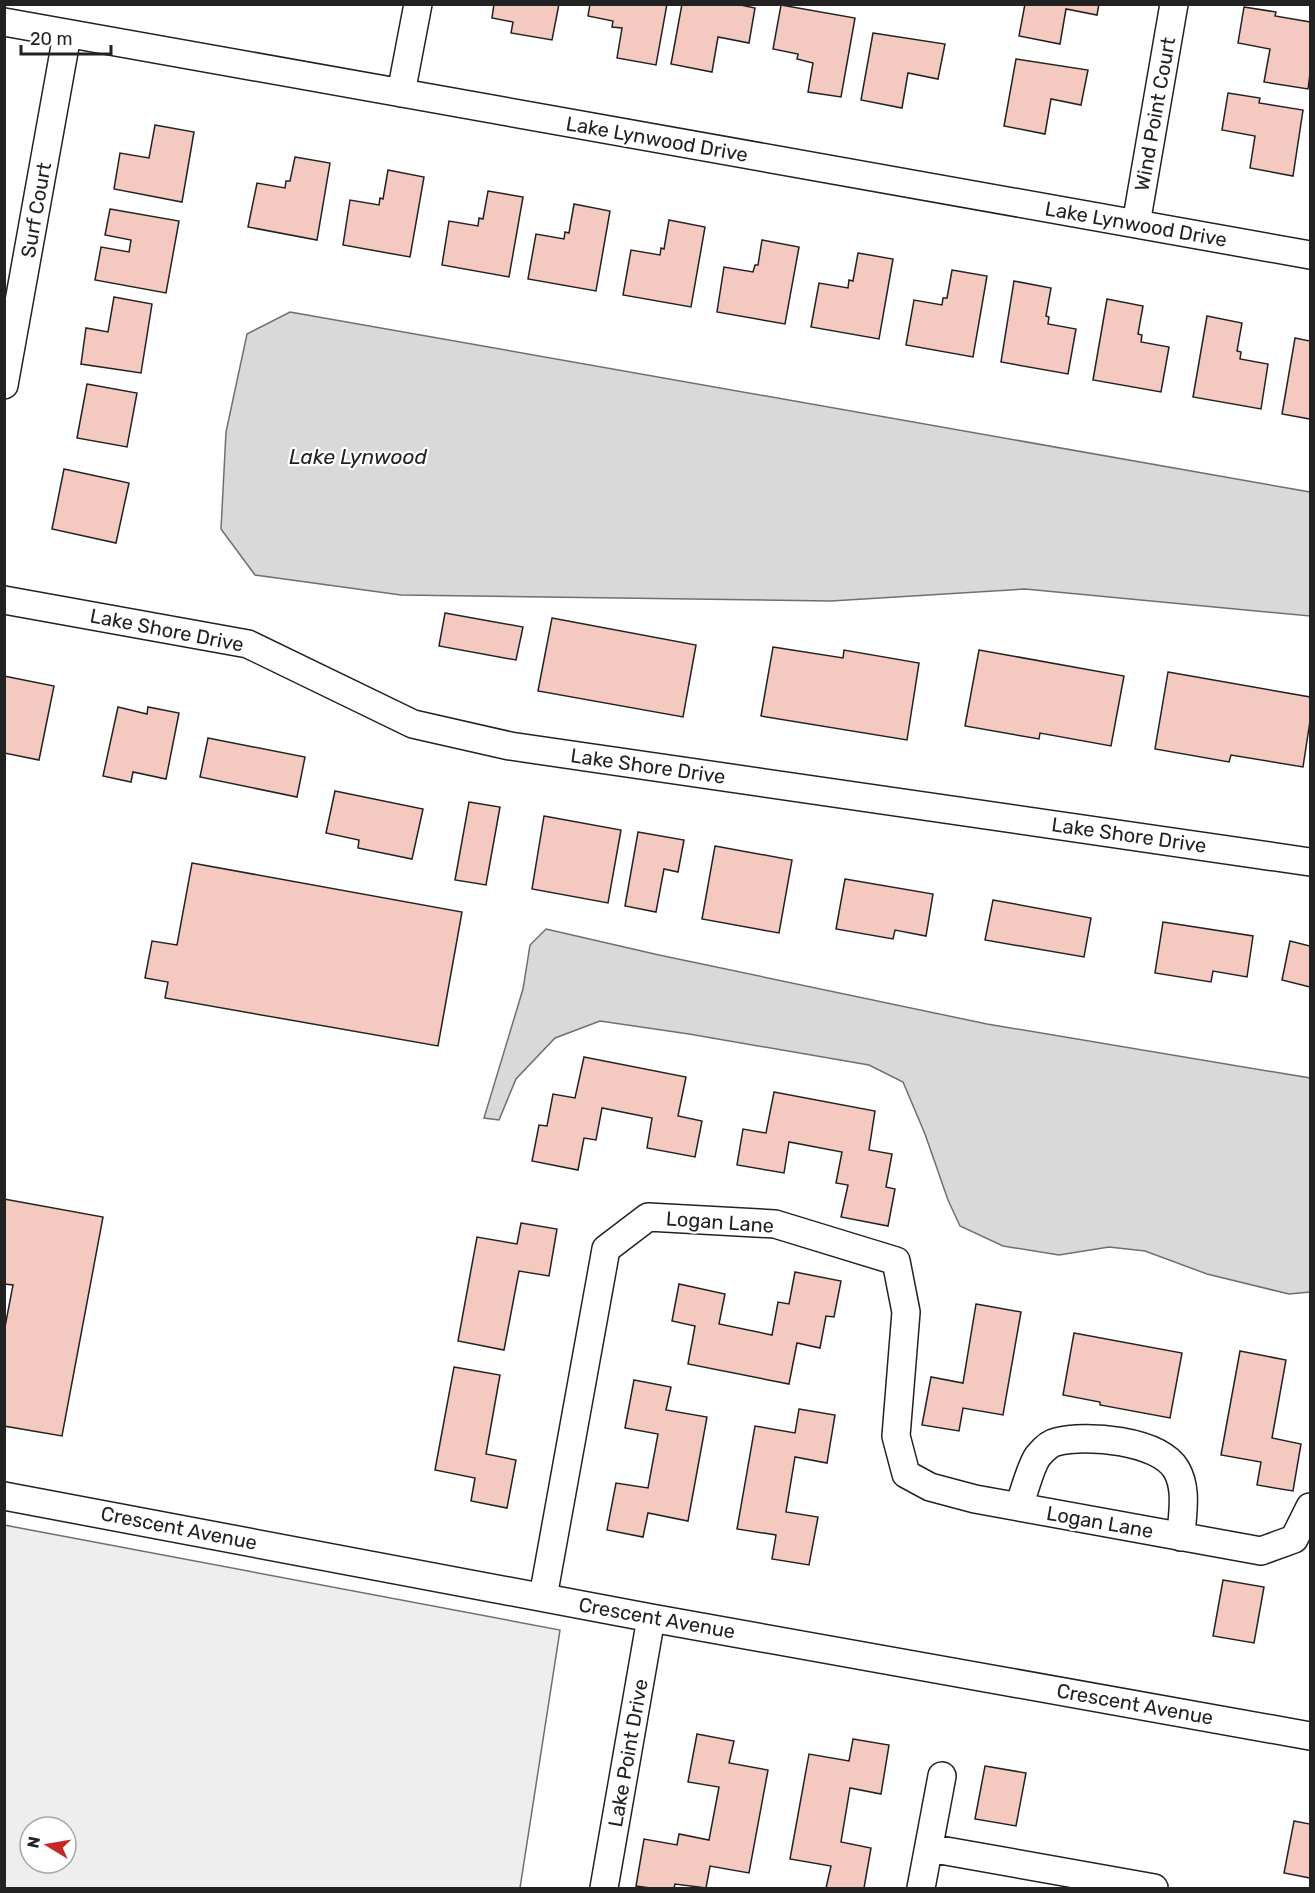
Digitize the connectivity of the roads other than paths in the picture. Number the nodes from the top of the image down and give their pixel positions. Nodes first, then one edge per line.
1 (418, 4) edge
2 (1174, 4) edge
3 (4, 22) edge
4 (68, 35) junction
5 (401, 93) junction
6 (1136, 224) junction
7 (1311, 255) edge
8 (4, 385) edge
9 (4, 600) edge
10 (1311, 862) edge
11 (4, 1496) edge
12 (1019, 1507) junction
13 (1311, 1507) edge
14 (1181, 1537) junction
15 (543, 1597) junction
16 (651, 1618) junction
17 (1311, 1736) edge
18 (942, 1776) dead end
19 (929, 1848) junction
20 (604, 1888) edge
21 (921, 1888) edge
22 (1154, 1888) edge

1 - 5 street
2 - 6 street, Wind Point Court
3 - 4 street, Lake Lynwood Drive
4 - 5 street, Lake Lynwood Drive
4 - 8 street, Surf Court
5 - 6 street, Lake Lynwood Drive
6 - 7 street, Lake Lynwood Drive
9 - 10 street, Lake Shore Drive
11 - 15 street, Crescent Avenue
12 - 14 street, Logan Lane
12 - 14 street, Logan Lane
12 - 15 street, Logan Lane
13 - 14 street, Logan Lane
15 - 16 street, Crescent Avenue
16 - 17 street, Crescent Avenue
16 - 20 street, Lake Point Drive
18 - 19 street
19 - 21 street
19 - 22 street

